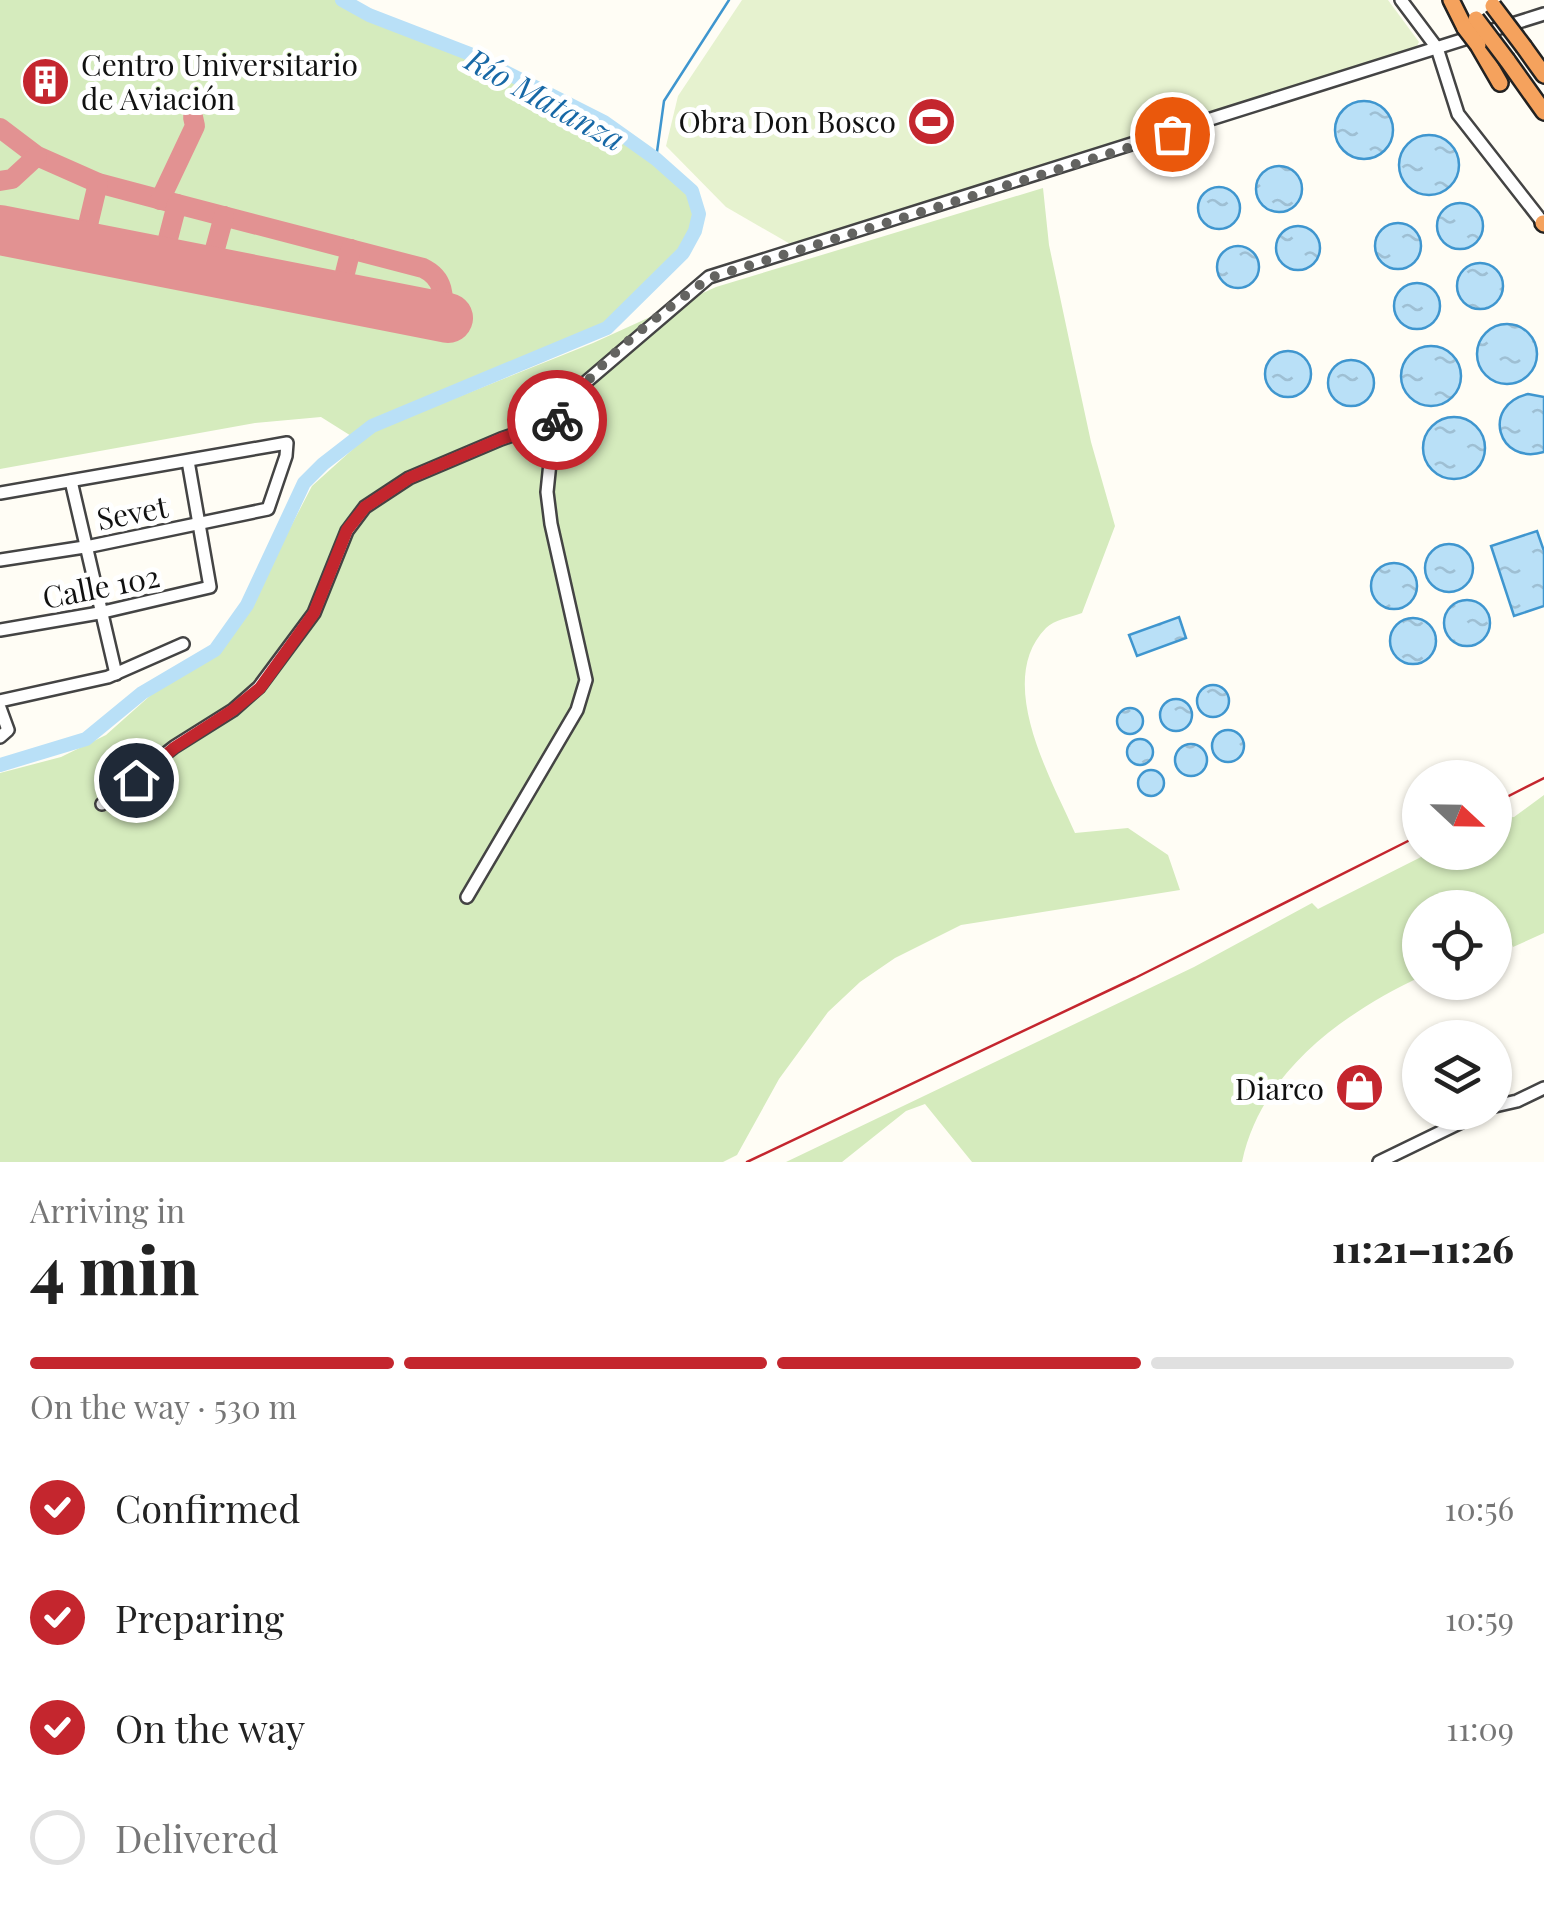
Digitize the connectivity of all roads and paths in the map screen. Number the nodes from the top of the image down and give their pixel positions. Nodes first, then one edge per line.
1 (1400, 0) edge
2 (1451, 0) edge
3 (1461, 0) edge
4 (1491, 3) edge
5 (1544, 14) edge
6 (1471, 24) junction
7 (1436, 48) junction
8 (1544, 75) edge
9 (1500, 84) dead end
10 (1544, 112) edge
11 (1544, 223) edge
12 (562, 418) junction
13 (188, 462) junction
14 (71, 481) junction
15 (0, 493) edge
16 (199, 525) junction
17 (85, 546) junction
18 (0, 560) edge
19 (100, 613) junction
20 (0, 630) edge
21 (183, 644) dead end
22 (116, 674) junction
23 (0, 704) edge
24 (3, 736) edge
25 (102, 804) dead end
26 (467, 897) dead end
27 (1544, 1088) edge
28 (1512, 1102) edge
29 (1445, 1130) edge
30 (1379, 1162) edge

1 - 7 street
2 - 6 highway
3 - 6 highway
4 - 8 highway, bridge
5 - 7 street
6 - 9 highway, bridge
6 - 10 highway, bridge
7 - 11 street
7 - 12 street
12 - 25 street
12 - 26 street
13 - 14 street
13 - 16 street
13 - 16 street, Sevet
14 - 15 street
14 - 17 street
16 - 17 street, Sevet
16 - 19 street, Calle 102
17 - 18 street, Sevet
17 - 19 street
19 - 20 street, Calle 102
19 - 22 street
21 - 22 street
22 - 23 street
23 - 24 street
27 - 28 street
29 - 30 street

